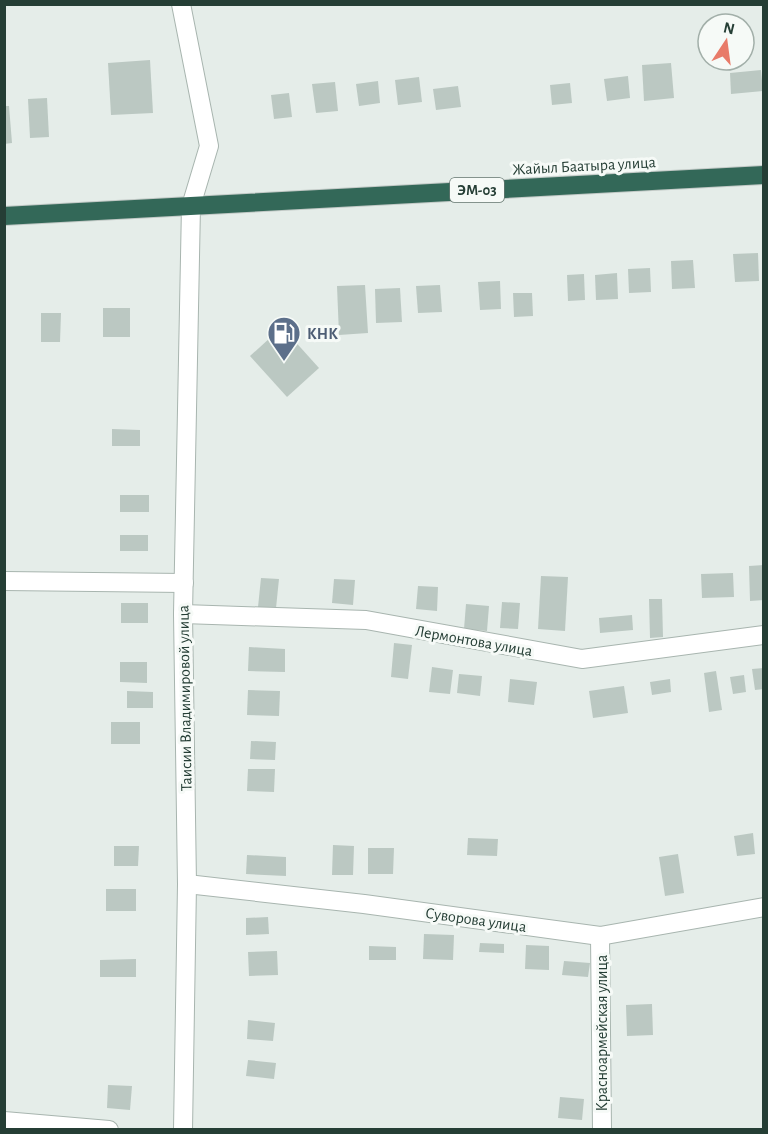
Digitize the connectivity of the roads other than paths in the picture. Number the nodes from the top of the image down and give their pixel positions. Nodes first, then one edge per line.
1 (181, 4) edge
2 (764, 174) edge
3 (191, 206) junction
4 (4, 216) edge
5 (4, 581) edge
6 (184, 583) junction
7 (183, 614) junction
8 (764, 635) edge
9 (187, 884) junction
10 (764, 906) edge
11 (600, 936) junction
12 (4, 1121) edge
13 (109, 1130) edge
14 (183, 1130) edge
15 (602, 1130) edge

1 - 3 street
2 - 3 highway, Жайыл Баатыра улица / ЭМ-03
3 - 4 highway, ЭМ-03
3 - 6 street, Таисии Владимировой улица
5 - 6 street
6 - 7 street, Таисии Владимировой улица
7 - 8 street, Лермонтова улица
7 - 9 street, Таисии Владимировой улица
9 - 11 street, Суворова улица
9 - 14 street, Таисии Владимировой улица
10 - 11 street, Суворова улица
11 - 15 street, Красноармейская улица
12 - 13 street

